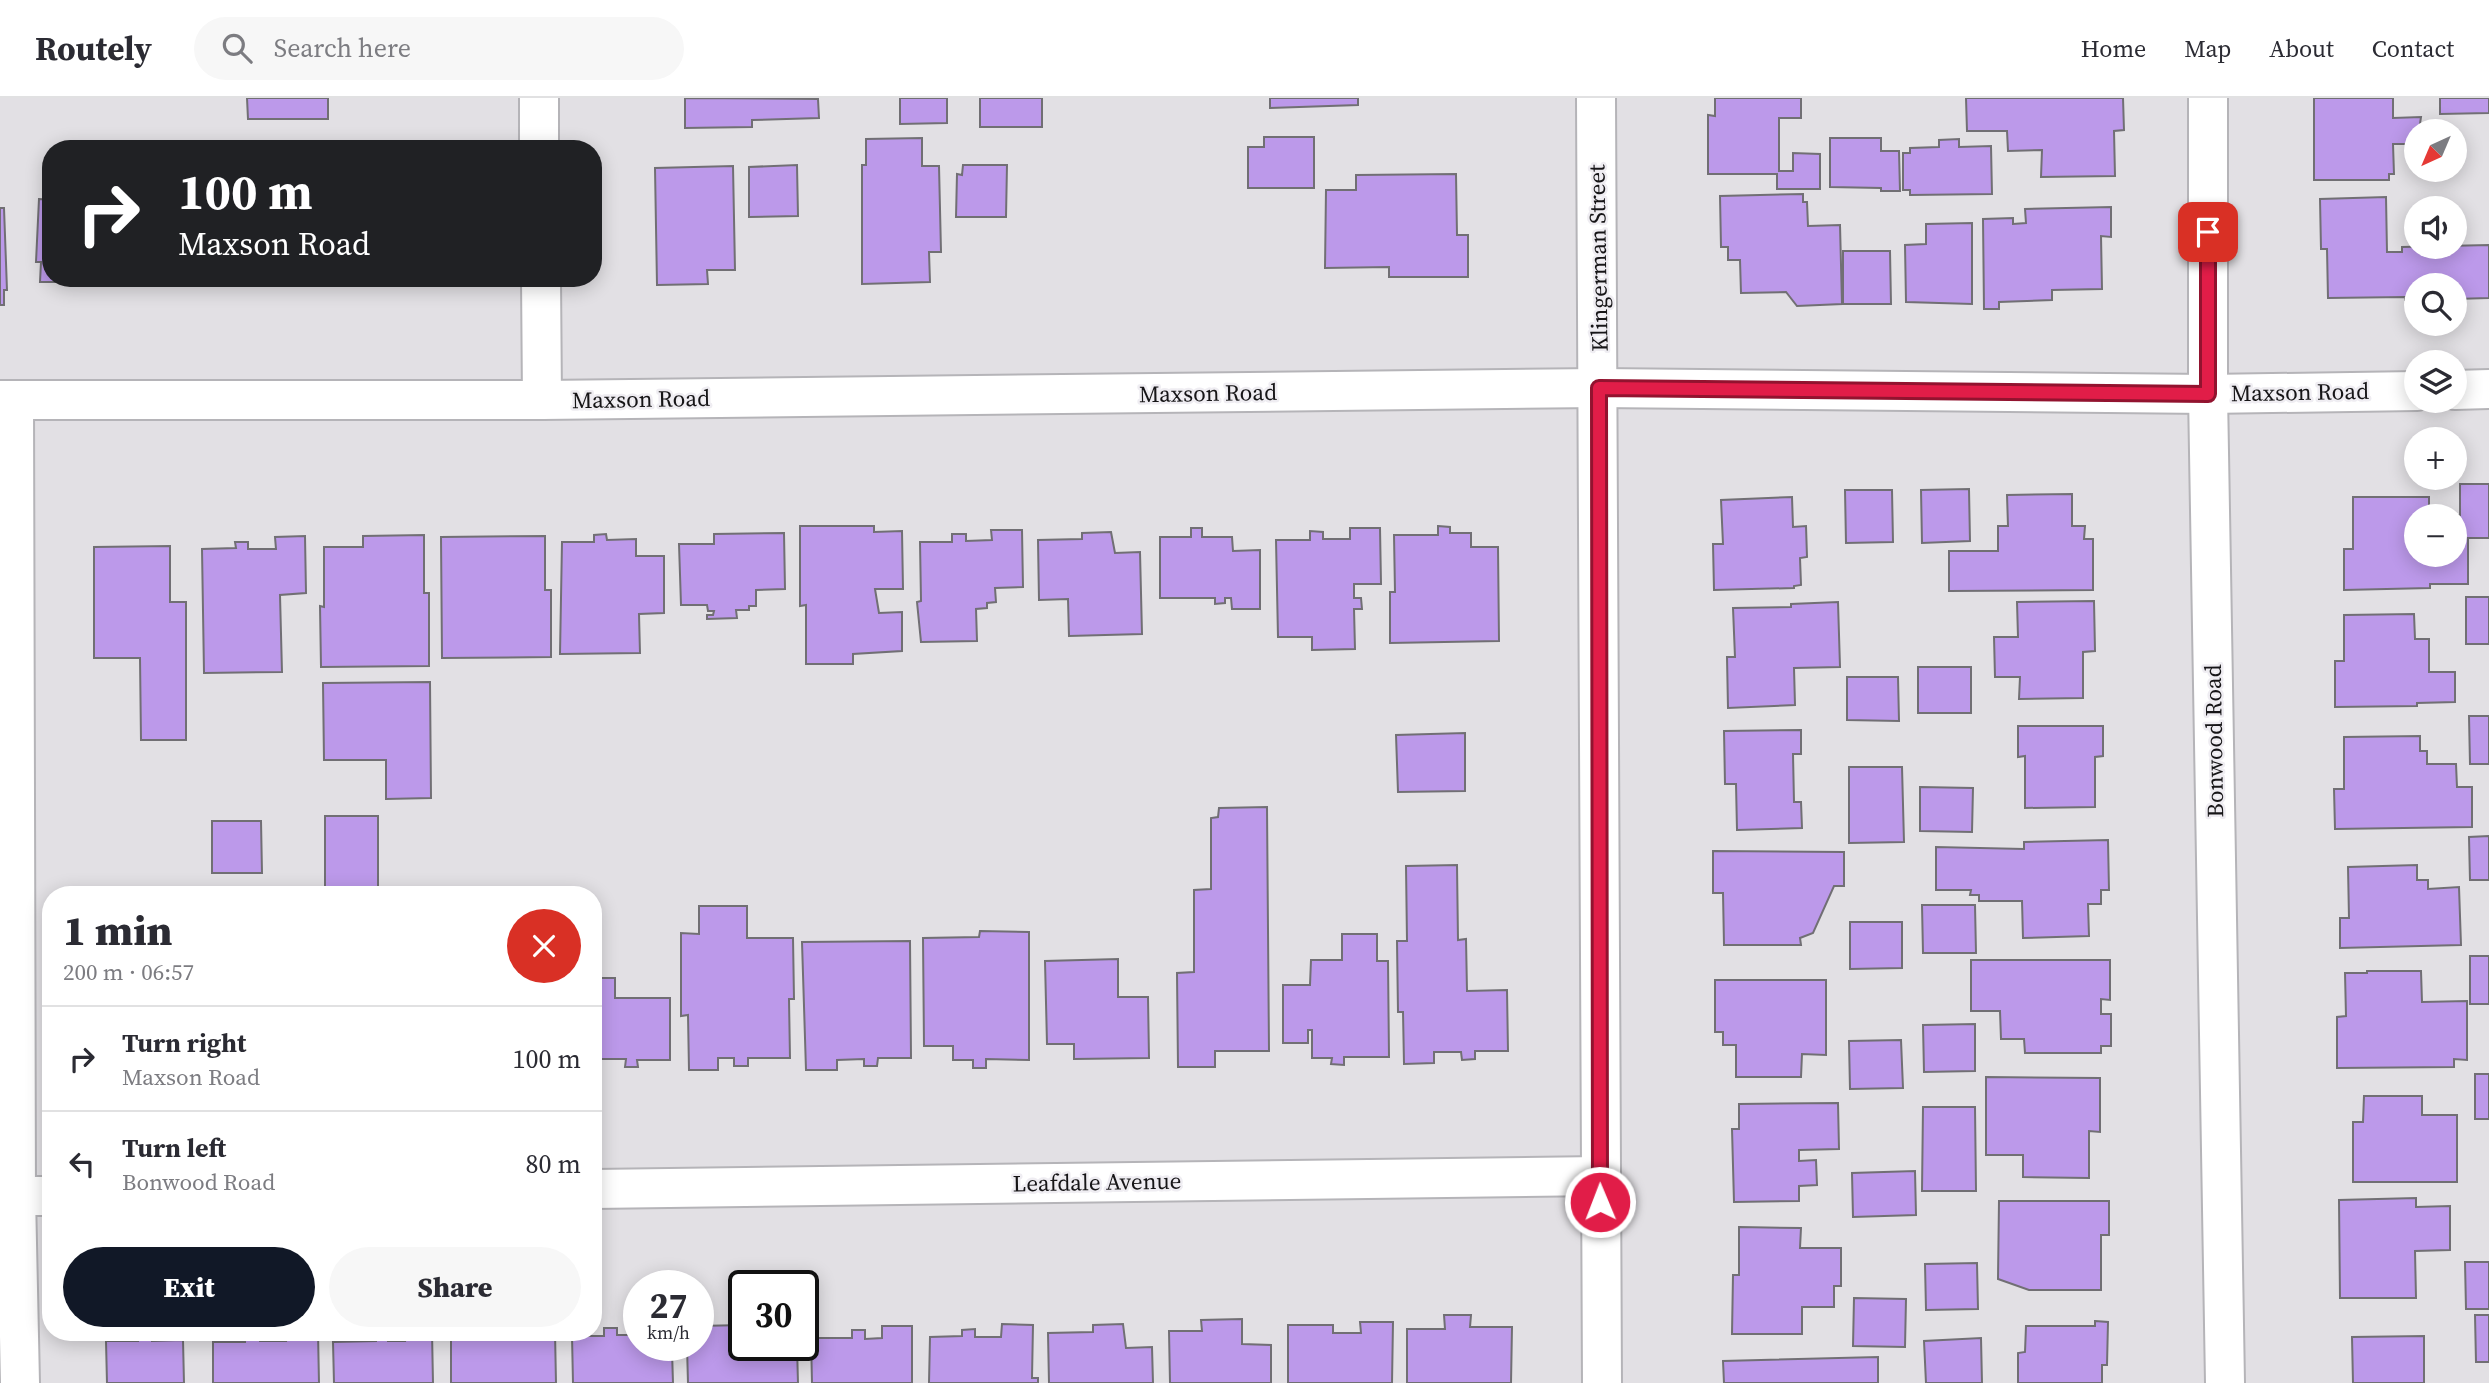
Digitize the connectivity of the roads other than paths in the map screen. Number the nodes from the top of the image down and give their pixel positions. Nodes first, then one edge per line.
1 (539, 98) edge
2 (1596, 98) edge
3 (2208, 98) edge
4 (540, 140) edge
5 (541, 287) edge
6 (1599, 388) junction
7 (2489, 389) edge
8 (2467, 390) edge
9 (2404, 391) edge
10 (2208, 394) junction
11 (7, 400) edge
12 (542, 400) junction
13 (1600, 1176) junction
14 (602, 1189) edge
15 (34, 1196) edge
16 (20, 1383) edge
17 (1602, 1383) edge
18 (2225, 1383) edge

1 - 4 street
2 - 6 street, Klingerman Street
3 - 10 street, Bonwood Road
5 - 12 street
6 - 10 street, Maxson Road
6 - 12 street, Maxson Road
6 - 13 street, Klingerman Street
7 - 8 street
9 - 10 street, Maxson Road
10 - 18 street, Bonwood Road
11 - 12 street, Maxson Road
11 - 15 street
13 - 14 street, Leafdale Avenue
13 - 17 street, Klingerman Street
15 - 16 street

